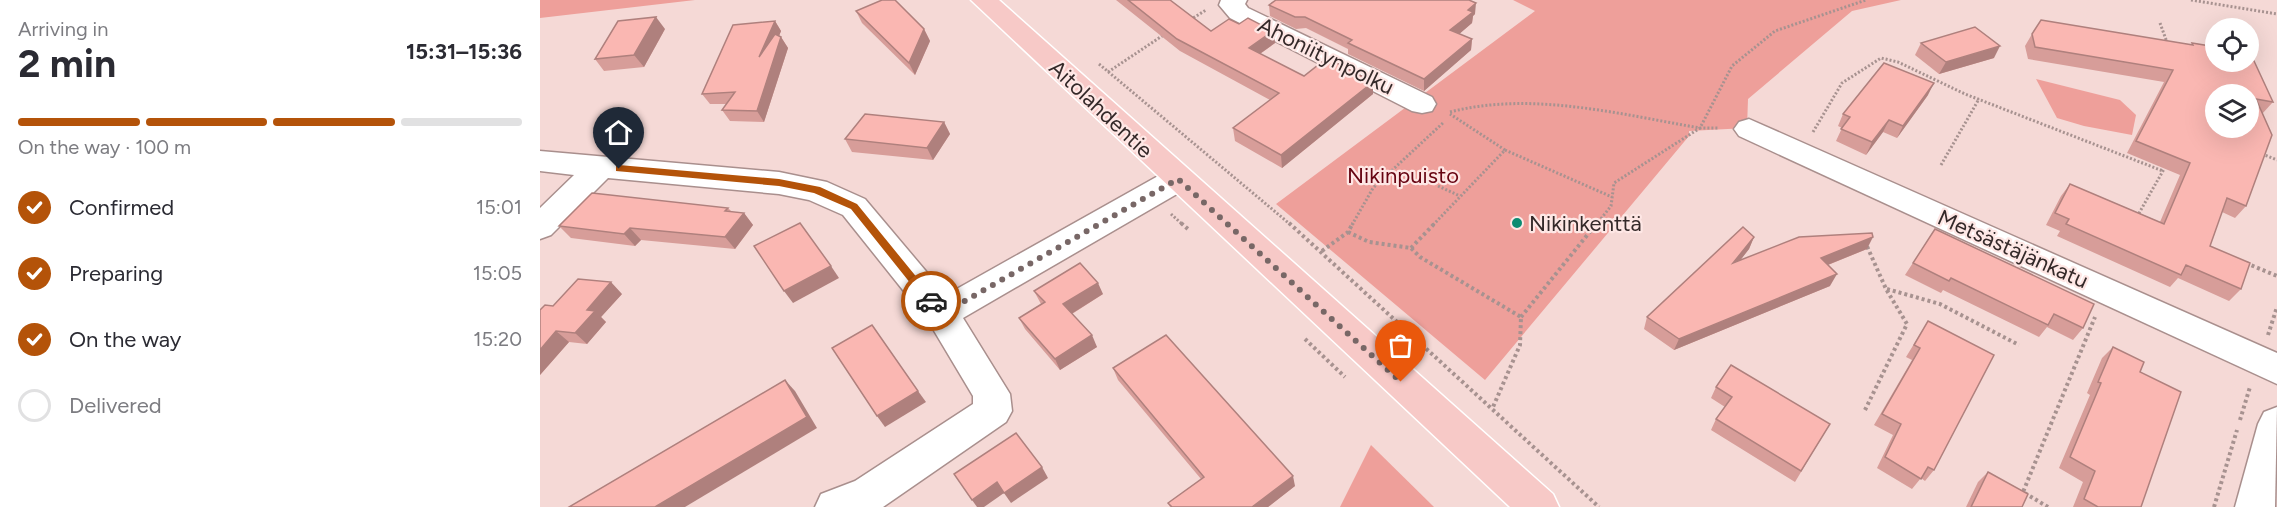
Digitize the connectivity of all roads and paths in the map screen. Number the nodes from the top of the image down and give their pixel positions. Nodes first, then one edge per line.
1 (984, 0) edge
2 (1866, 0) edge
3 (2191, 0) edge
4 (1233, 2) edge
5 (2277, 14) edge
6 (1183, 23) edge
7 (2160, 23) dead end
8 (1174, 29) edge
9 (2158, 45) edge
10 (1091, 58) dead end
11 (1108, 72) junction
12 (1979, 99) junction
13 (1422, 104) joint
14 (1451, 112) junction
15 (1700, 128) junction
16 (1749, 129) joint
17 (1505, 150) junction
18 (2255, 152) edge
19 (1801, 153) junction
20 (2277, 160) edge
21 (540, 161) edge
22 (2168, 162) edge
23 (1941, 165) dead end
24 (600, 167) junction
25 (2163, 171) junction
26 (1178, 179) junction
27 (1438, 186) dead end
28 (1460, 196) junction
29 (1612, 197) junction
30 (2149, 220) edge
31 (540, 227) edge
32 (1347, 232) junction
33 (1862, 235) edge
34 (1411, 248) junction
35 (1322, 251) junction
36 (2245, 262) edge
37 (2277, 276) edge
38 (1886, 289) junction
39 (2105, 291) junction
40 (2277, 307) edge
41 (942, 314) junction
42 (1521, 317) junction
43 (2019, 345) dead end
44 (2268, 365) edge
45 (1494, 407) junction
46 (1865, 410) dead end
47 (2277, 424) edge
48 (835, 507) edge
49 (1539, 507) edge
50 (1599, 507) edge
51 (2048, 507) edge
52 (2214, 507) edge
53 (2254, 507) edge

1 - 26 main road, Aitolahdentie
2 - 15 path
3 - 5 path
4 - 6 path
4 - 13 street, Ahoniitynpolku
7 - 9 path
8 - 11 path
10 - 11 path
11 - 35 path
12 - 19 path
12 - 23 path
12 - 25 path
13 - 14 path
14 - 15 path
14 - 17 path
14 - 32 path
15 - 16 path
15 - 29 path
16 - 19 street, Metsästäjänkatu
17 - 28 path
17 - 29 path
18 - 20 path
19 - 39 street, Metsästäjänkatu
21 - 24 street
22 - 25 path
24 - 31 street
24 - 41 street
25 - 30 path
26 - 41 street
26 - 49 main road, Aitolahdentie
27 - 28 path
28 - 34 path
29 - 42 path
32 - 34 path
32 - 35 path
33 - 38 path
34 - 42 path
35 - 45 path
36 - 37 path
38 - 43 path
38 - 46 path
39 - 44 street, Metsästäjänkatu
39 - 51 path
40 - 44 path
41 - 48 street
42 - 45 path
44 - 52 path
45 - 50 path
47 - 53 street

